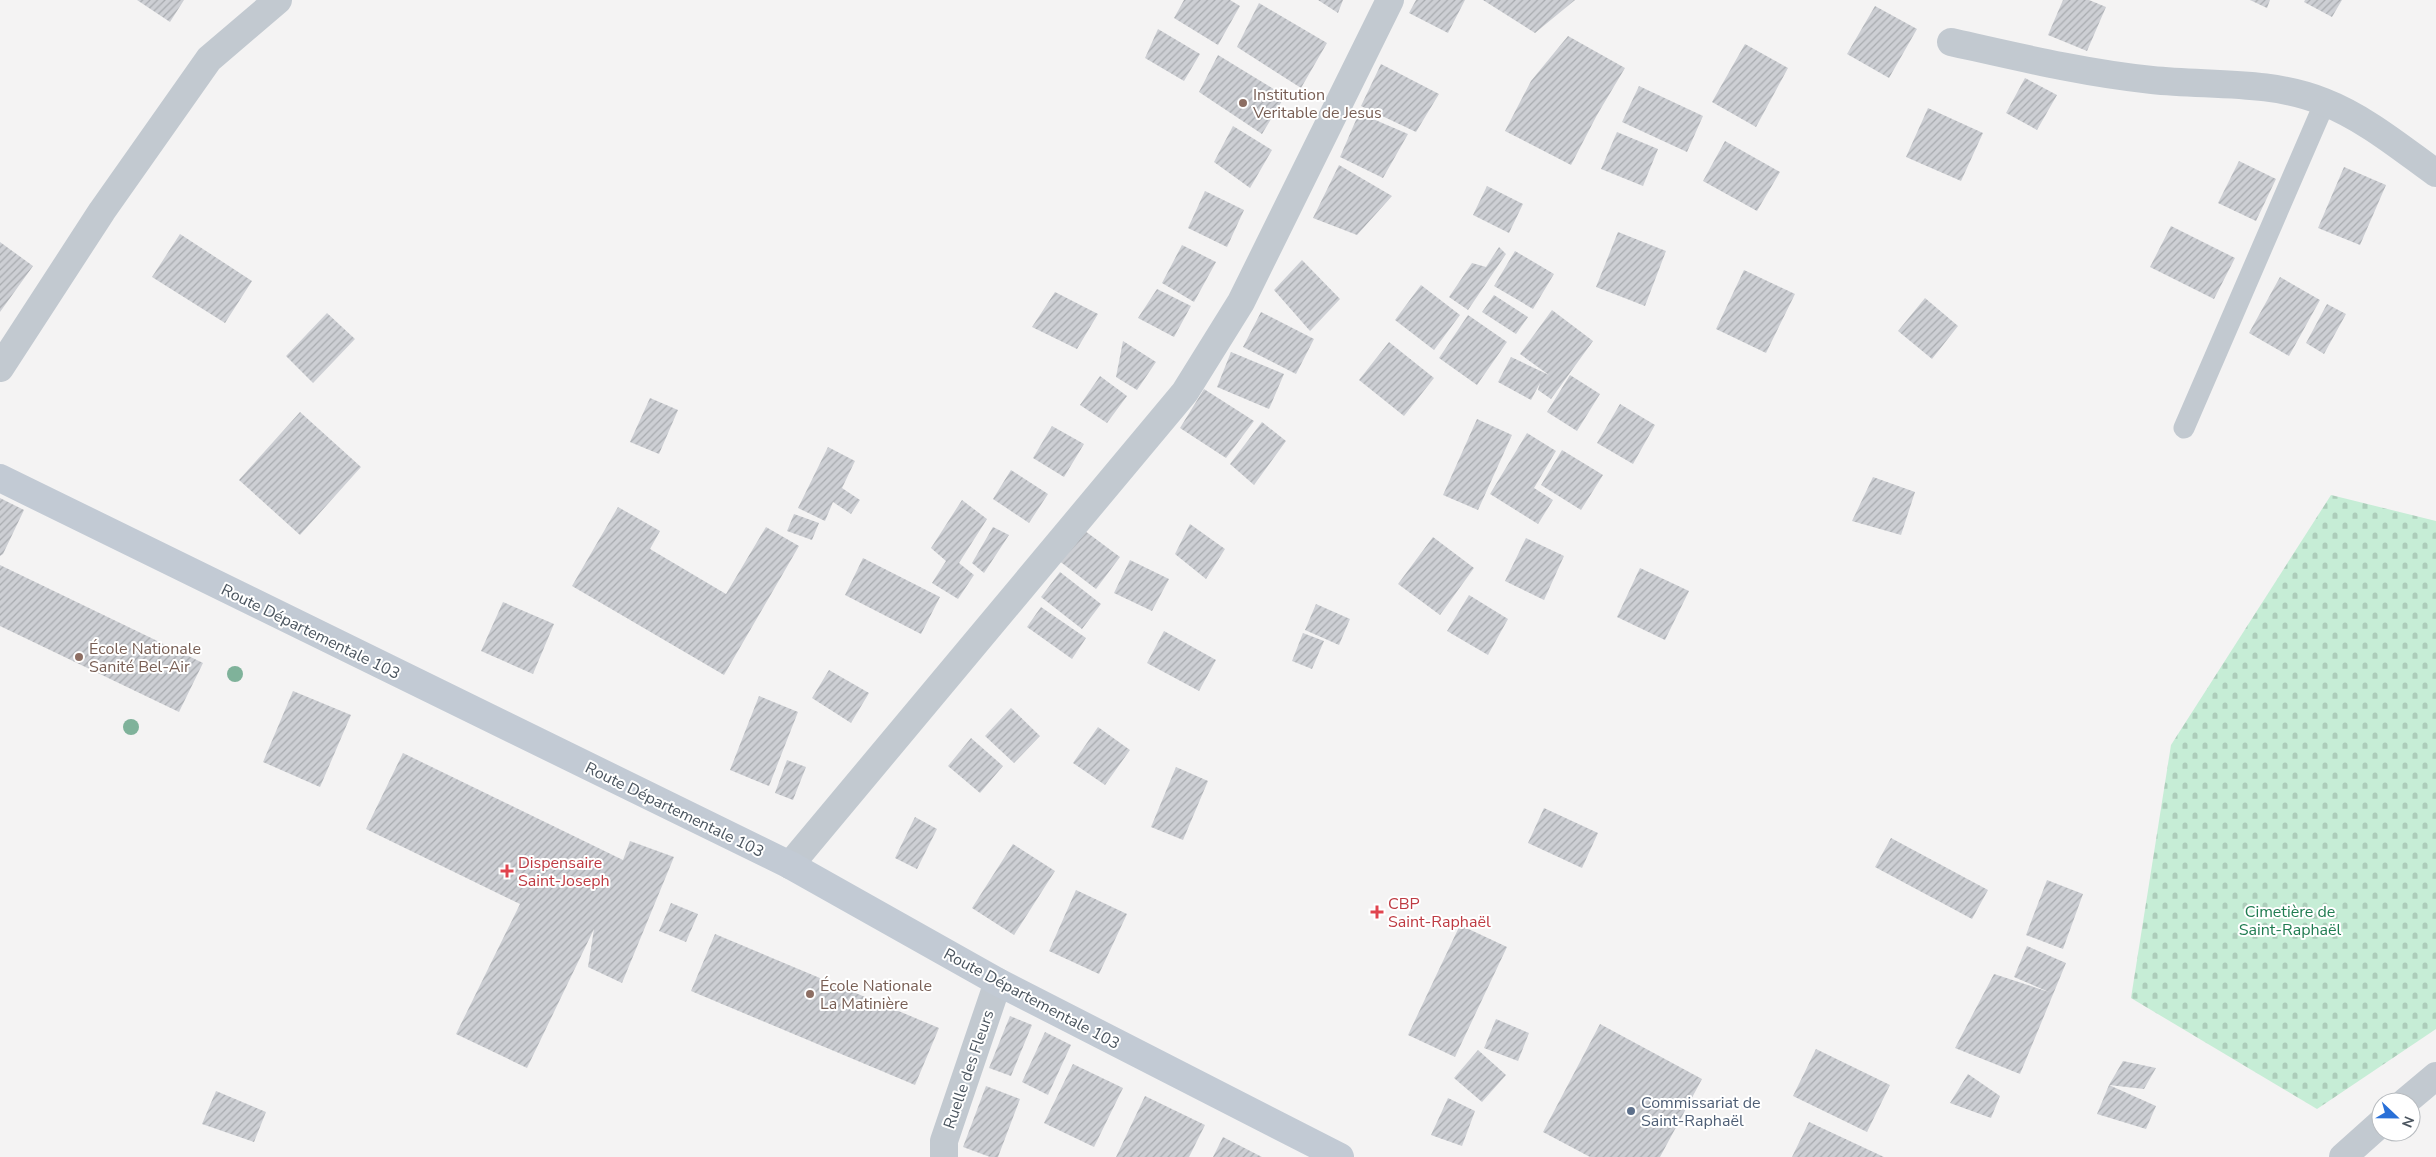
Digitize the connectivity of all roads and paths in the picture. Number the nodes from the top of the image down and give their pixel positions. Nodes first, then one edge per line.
1 (278, 0) edge
2 (1390, 0) edge
3 (1952, 42) dead end
4 (2325, 102) junction
5 (2436, 173) edge
6 (0, 368) edge
7 (2184, 428) dead end
8 (0, 478) edge
9 (790, 865) junction
10 (998, 982) junction
11 (2436, 1076) edge
12 (2417, 1092) edge
13 (2371, 1132) edge
14 (941, 1152) edge
15 (1340, 1157) edge
16 (2343, 1157) edge

1 - 6 street
2 - 9 street
3 - 4 street
4 - 5 street
4 - 7 lane
8 - 9 main road, Route Départementale 103
9 - 10 main road, Route Départementale 103
10 - 14 street, Ruelle des Fleurs
10 - 15 main road, Route Départementale 103
11 - 12 street
13 - 16 street

